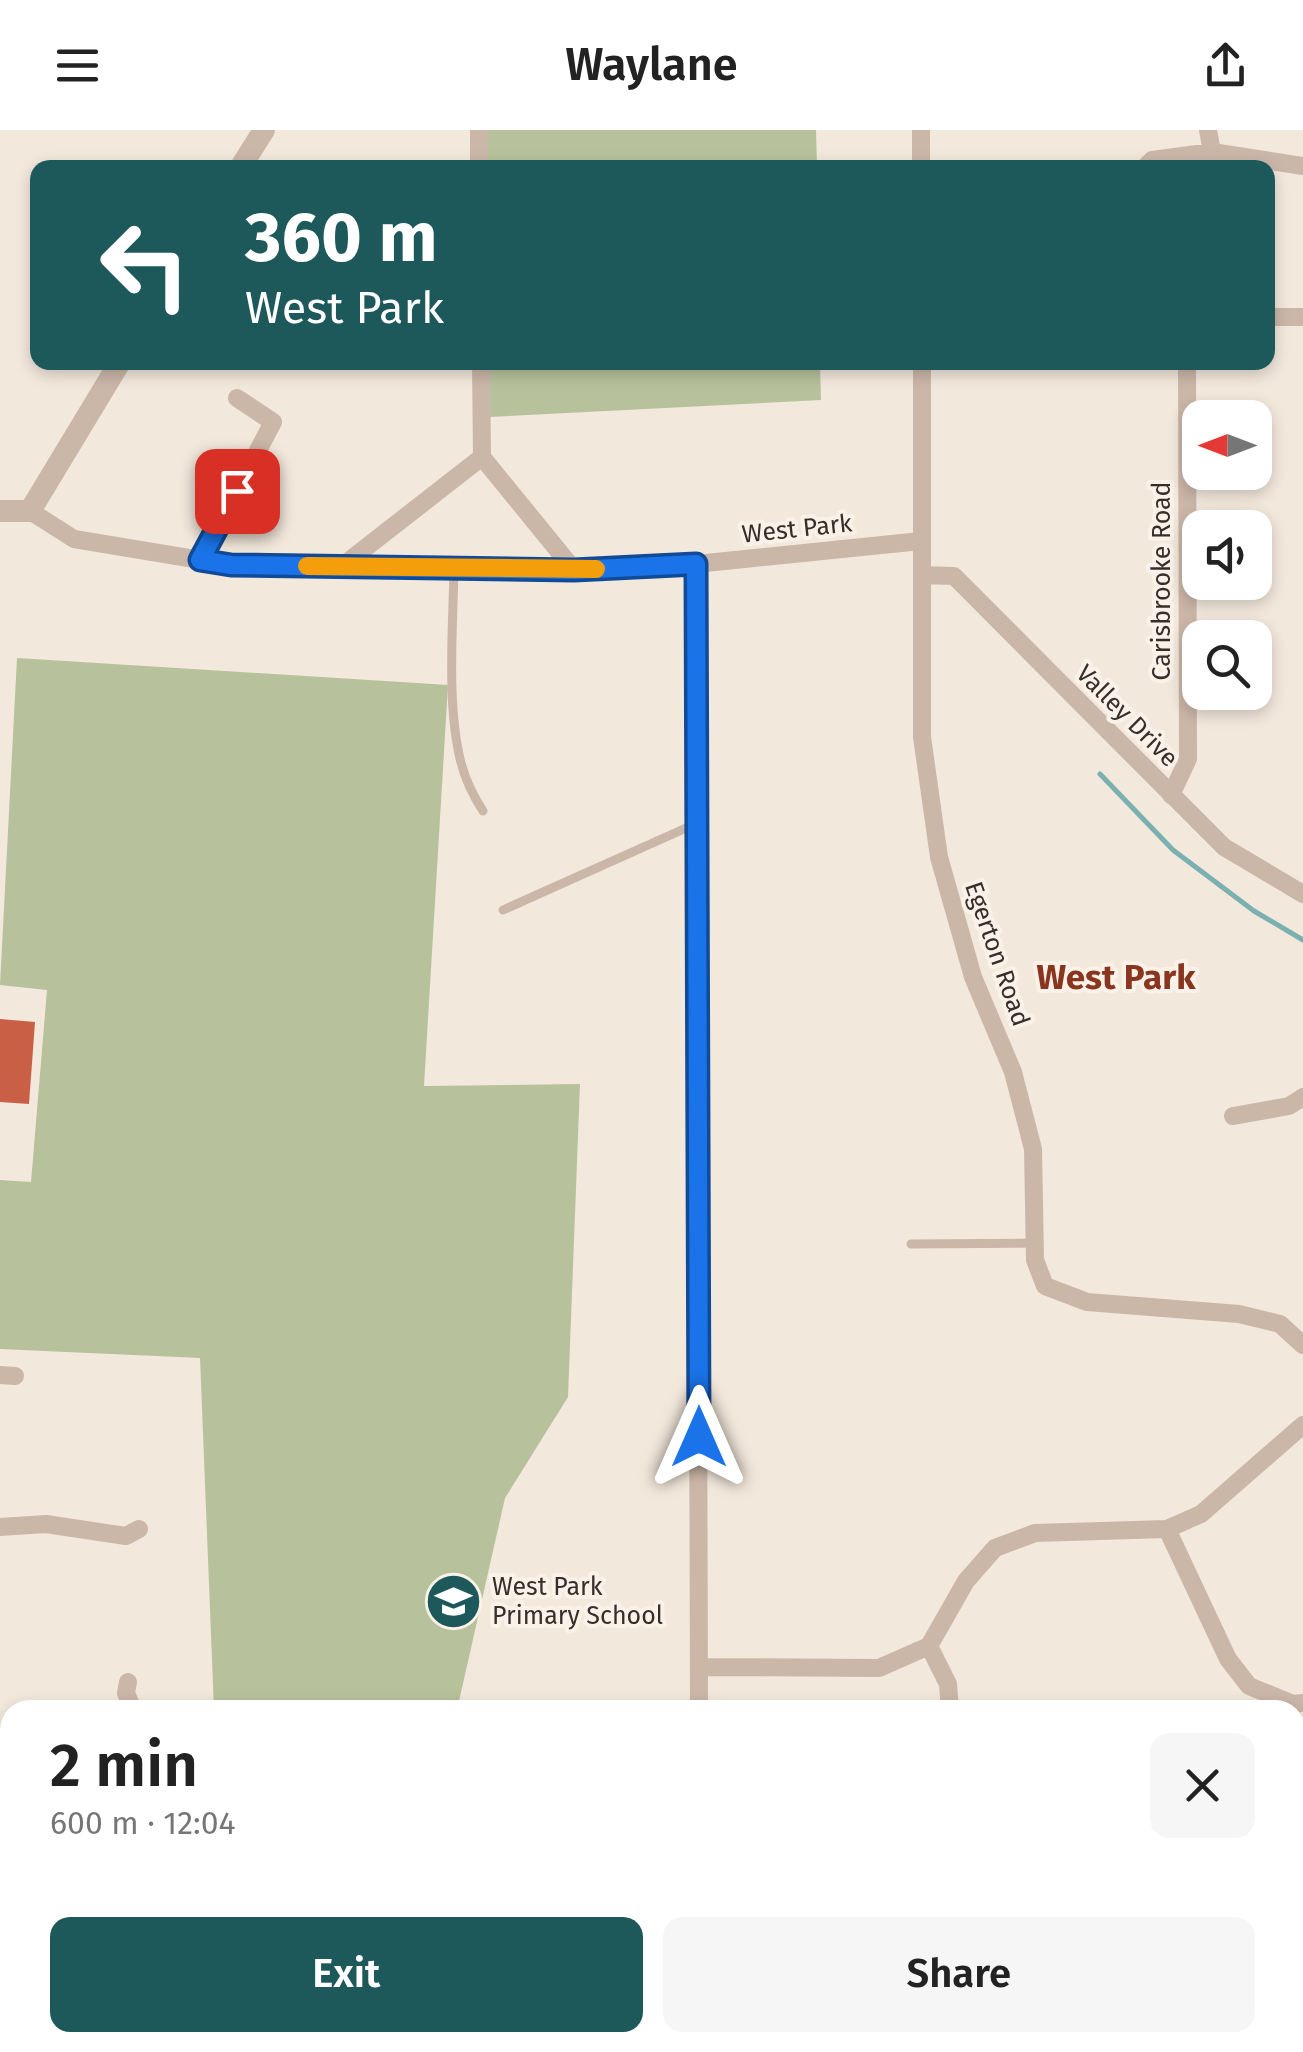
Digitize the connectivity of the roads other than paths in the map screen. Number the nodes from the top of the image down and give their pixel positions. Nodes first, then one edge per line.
1 (264, 130) edge
2 (479, 130) edge
3 (921, 130) edge
4 (1208, 130) edge
5 (1212, 152) junction
6 (245, 160) edge
7 (479, 160) edge
8 (922, 160) edge
9 (1152, 160) edge
10 (1264, 160) edge
11 (1275, 162) edge
12 (1303, 166) edge
13 (1275, 317) edge
14 (1303, 317) edge
15 (115, 370) edge
16 (481, 370) edge
17 (922, 370) edge
18 (1187, 370) edge
19 (237, 398) dead end
20 (482, 457) junction
21 (0, 511) edge
22 (30, 511) junction
23 (921, 541) junction
24 (200, 560) junction
25 (696, 564) junction
26 (340, 567) junction
27 (454, 568) junction
28 (574, 570) junction
29 (922, 575) junction
30 (1171, 795) junction
31 (483, 811) dead end
32 (697, 823) junction
33 (1303, 894) edge
34 (502, 910) dead end
35 (1303, 1096) edge
36 (1233, 1116) dead end
37 (910, 1244) dead end
38 (1035, 1244) junction
39 (1303, 1346) edge
40 (1303, 1425) edge
41 (0, 1527) edge
42 (139, 1529) dead end
43 (1167, 1529) junction
44 (929, 1646) junction
45 (700, 1667) junction
46 (128, 1682) dead end
47 (129, 1700) edge
48 (699, 1700) edge
49 (949, 1700) edge
50 (1283, 1700) edge

1 - 6 street
2 - 7 street
3 - 8 street
4 - 5 street
5 - 9 street
5 - 10 street
11 - 12 street
13 - 14 street
15 - 22 street
16 - 20 street
17 - 23 street, Egerton Road
18 - 30 street, Carisbrooke Road
19 - 24 street
20 - 26 street
20 - 28 street
21 - 22 street
22 - 24 street, West Park
23 - 25 street, West Park
23 - 29 street, Egerton Road
24 - 26 street, West Park
25 - 28 street, West Park
25 - 32 street
26 - 27 street, West Park
27 - 28 street, West Park
27 - 31 lane
29 - 30 street, Valley Drive
29 - 38 street, Egerton Road
30 - 33 street, Valley Drive
32 - 34 lane
32 - 45 street
35 - 36 street
37 - 38 lane
38 - 39 street, Egerton Road
40 - 43 street
41 - 42 street
43 - 44 street
43 - 50 street
44 - 45 street
44 - 49 street
45 - 48 street
46 - 47 street

